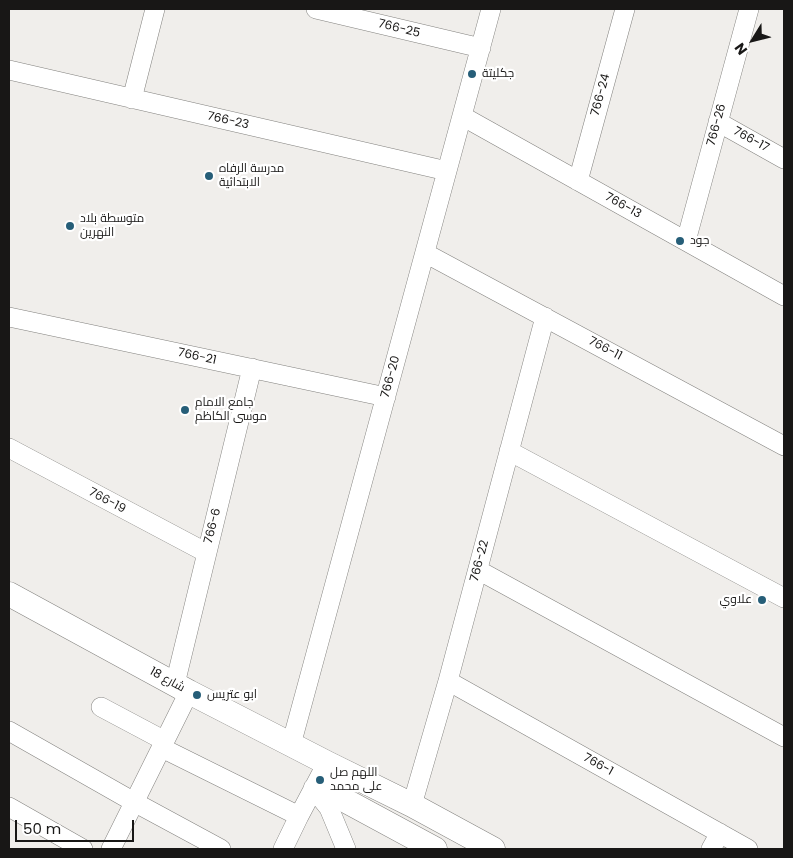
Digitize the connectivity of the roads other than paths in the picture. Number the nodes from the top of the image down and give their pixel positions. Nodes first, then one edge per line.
1 (155, 9) edge
2 (316, 9) edge
3 (492, 9) edge
4 (625, 9) edge
5 (748, 9) edge
6 (351, 13) edge
7 (481, 48) junction
8 (9, 70) edge
9 (132, 99) junction
10 (462, 116) junction
11 (718, 122) junction
12 (784, 159) edge
13 (448, 171) junction
14 (578, 181) junction
15 (686, 241) junction
16 (425, 253) junction
17 (784, 296) edge
18 (9, 317) edge
19 (545, 317) junction
20 (252, 368) junction
21 (386, 396) junction
22 (784, 446) edge
23 (9, 448) edge
24 (509, 451) junction
25 (207, 553) junction
26 (478, 570) junction
27 (9, 594) edge
28 (784, 598) edge
29 (448, 681) junction
30 (182, 688) junction
31 (101, 707) dead end
32 (9, 731) edge
33 (784, 737) edge
34 (163, 744) junction
35 (291, 745) junction
36 (327, 763) junction
37 (314, 788) junction
38 (134, 802) junction
39 (412, 804) junction
40 (9, 808) edge
41 (298, 816) junction
42 (716, 841) edge
43 (83, 849) edge
44 (111, 849) edge
45 (221, 849) edge
46 (283, 849) edge
47 (346, 849) edge
48 (435, 849) edge
49 (493, 849) edge
50 (748, 849) edge

1 - 9 street
2 - 6 street, 766-25
3 - 7 street, 766-20
4 - 14 street, 766-24
5 - 11 street, 766-26
6 - 7 street, 766-25
7 - 10 street, 766-20
8 - 9 street, 766-23
9 - 13 street, 766-23
10 - 13 street, 766-20
10 - 14 street, 766-13
11 - 12 street, 766-17
11 - 15 street, 766-26
13 - 16 street, 766-20
14 - 15 street, 766-13
15 - 17 street, 766-13
16 - 19 street, 766-11
16 - 21 street, 766-20
18 - 20 street, 766-21
19 - 22 street, 766-11
19 - 24 street, 766-22
20 - 21 street, 766-21
20 - 25 street, 766-6
21 - 35 street, 766-20
23 - 25 street, 766-19
24 - 26 street, 766-22
24 - 28 street
25 - 30 street, 766-6
26 - 29 street, 766-22
26 - 33 street
27 - 30 street, شارع 18
29 - 39 street, 766-22
29 - 42 street, 766-1
30 - 34 street, 766-6
30 - 35 street, شارع 18
31 - 34 street
32 - 38 street
34 - 38 street, 766-6
34 - 41 street
35 - 36 street, شارع 18
36 - 37 street
36 - 39 street, شارع 18
36 - 48 street
37 - 41 street
37 - 47 street
38 - 44 street, 766-6
38 - 45 street
39 - 49 street, شارع 18
40 - 43 street
41 - 46 street
42 - 50 street, 766-1

